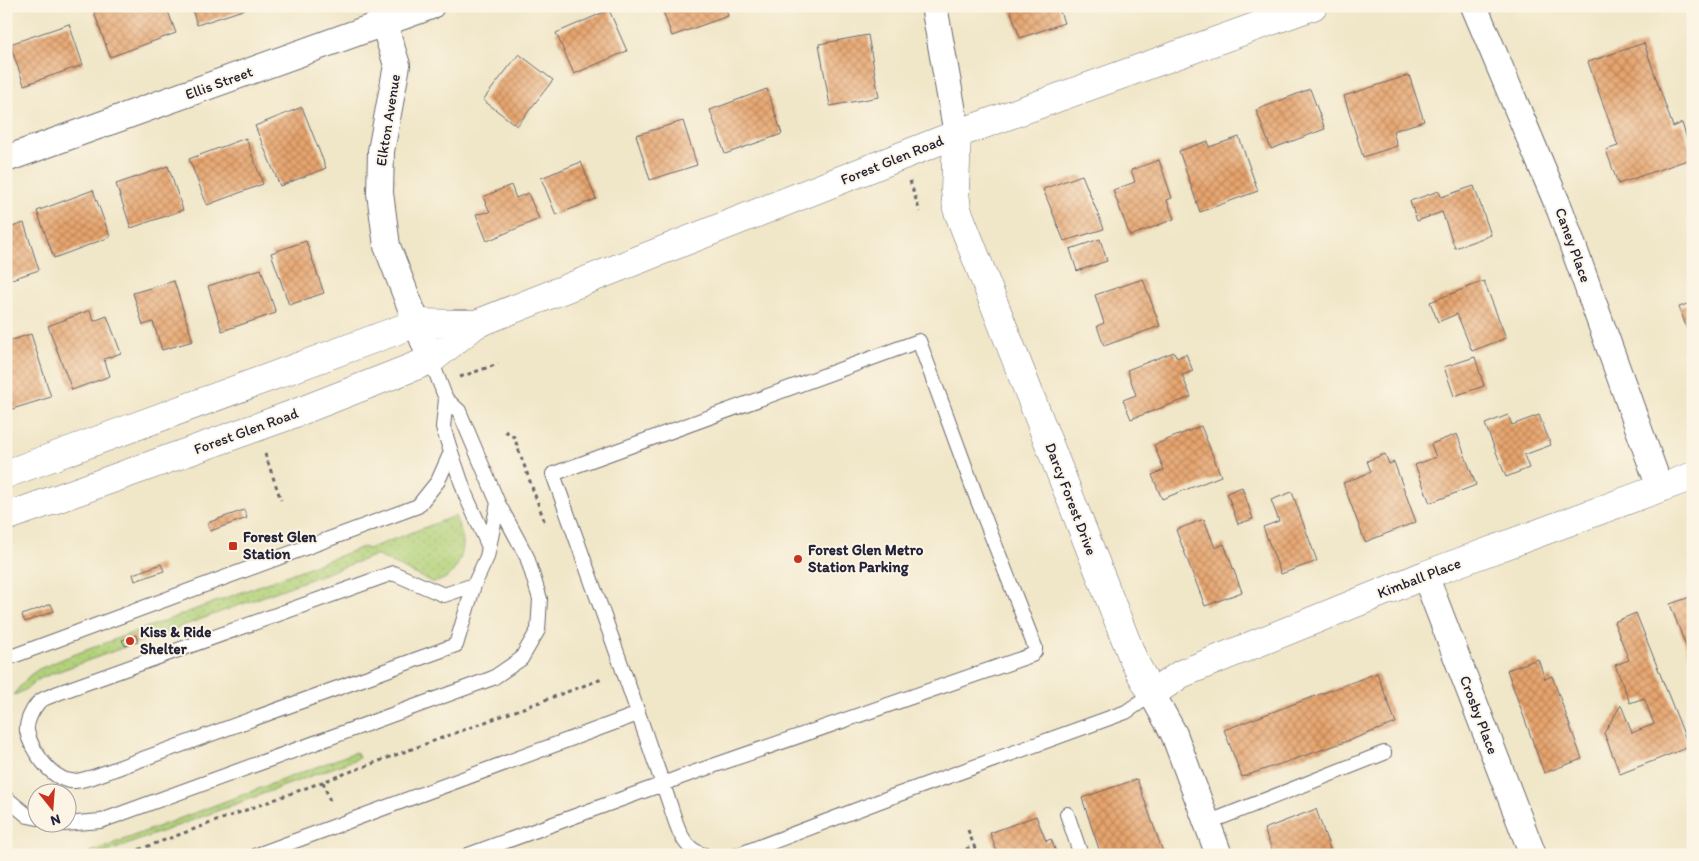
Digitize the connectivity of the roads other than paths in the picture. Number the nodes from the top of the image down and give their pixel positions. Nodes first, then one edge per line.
1 (432, 6) edge
2 (934, 6) edge
3 (1474, 6) edge
4 (1303, 8) edge
5 (384, 24) junction
6 (957, 134) junction
7 (6, 159) edge
8 (417, 323) junction
9 (476, 324) junction
10 (431, 360) junction
11 (446, 399) junction
12 (450, 452) junction
13 (6, 474) edge
14 (1693, 476) edge
15 (1660, 488) junction
16 (498, 503) junction
17 (6, 518) edge
18 (489, 547) junction
19 (1425, 575) junction
20 (474, 585) junction
21 (6, 661) edge
22 (1152, 694) junction
23 (638, 714) junction
24 (1384, 753) dead end
25 (663, 784) junction
26 (6, 798) edge
27 (1067, 814) dead end
28 (28, 816) edge
29 (78, 823) edge
30 (1207, 823) junction
31 (257, 855) edge
32 (468, 855) edge
33 (705, 855) edge
34 (738, 855) edge
35 (1081, 855) edge
36 (1219, 855) edge
37 (1533, 855) edge

1 - 5 street, Ellis Street
2 - 6 street
3 - 15 street, Caney Place
4 - 6 main road, Forest Glen Road
5 - 7 street, Ellis Street
5 - 8 street, Elkton Avenue
6 - 9 main road, Forest Glen Road
6 - 22 main road, Darcy Forest Drive
8 - 9 main road, Forest Glen Road
8 - 10 street, Elkton Avenue
8 - 13 main road, Forest Glen Road
9 - 10 main road, Forest Glen Road
10 - 11 lane
10 - 17 main road, Forest Glen Road
11 - 12 lane
11 - 16 lane
12 - 18 lane
12 - 21 lane
14 - 15 main road, Kimball Place
15 - 19 main road, Kimball Place
16 - 18 lane
16 - 29 lane
18 - 20 lane
19 - 22 main road, Kimball Place
19 - 37 street, Crosby Place
20 - 20 lane
22 - 30 street, Darcy Forest Drive
22 - 34 lane
23 - 25 lane
23 - 25 lane
23 - 31 lane
24 - 30 lane
25 - 32 lane
25 - 33 lane
26 - 28 lane
27 - 35 lane
30 - 36 street, Darcy Forest Drive

